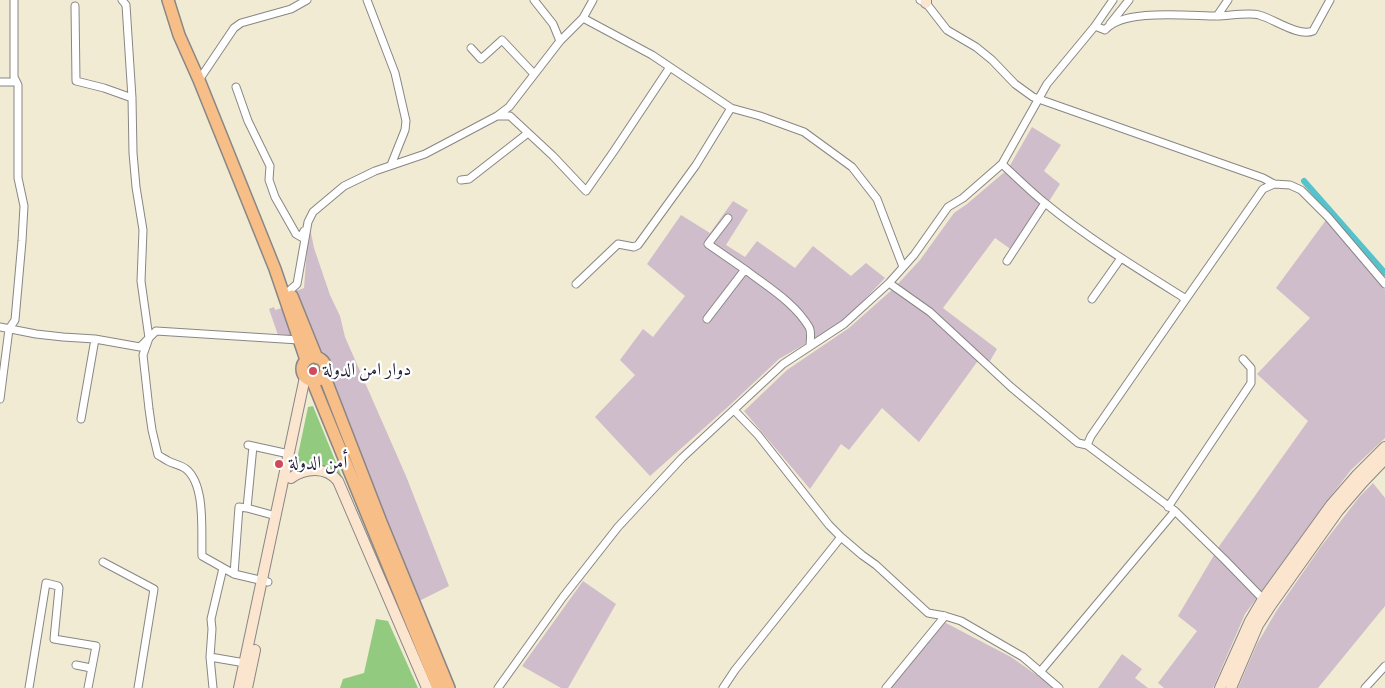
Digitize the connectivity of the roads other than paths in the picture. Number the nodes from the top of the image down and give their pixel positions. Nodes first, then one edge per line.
1 (14, 0) edge
2 (122, 0) edge
3 (168, 0) edge
4 (307, 0) edge
5 (367, 0) edge
6 (534, 0) edge
7 (593, 0) edge
8 (1113, 0) edge
9 (1129, 0) edge
10 (1228, 0) edge
11 (1330, 0) edge
12 (924, 1) edge
13 (75, 6) dead end
14 (1217, 16) junction
15 (583, 18) junction
16 (1110, 25) junction
17 (1095, 26) junction
18 (560, 42) junction
19 (471, 48) dead end
20 (670, 67) junction
21 (534, 74) junction
22 (199, 80) junction
23 (0, 82) edge
24 (16, 82) junction
25 (236, 87) dead end
26 (132, 98) junction
27 (1038, 99) junction
28 (732, 108) junction
29 (497, 116) junction
30 (528, 133) junction
31 (1002, 164) junction
32 (391, 165) junction
33 (461, 180) dead end
34 (1274, 184) junction
35 (1045, 203) junction
36 (728, 218) dead end
37 (308, 222) junction
38 (1121, 258) junction
39 (1007, 260) dead end
40 (903, 268) junction
41 (275, 269) junction
42 (747, 271) junction
43 (889, 283) junction
44 (576, 284) dead end
45 (1385, 284) edge
46 (289, 291) junction
47 (1092, 299) dead end
48 (1186, 299) junction
49 (707, 319) dead end
50 (0, 327) edge
51 (9, 329) junction
52 (149, 338) junction
53 (95, 339) junction
54 (299, 340) junction
55 (810, 346) junction
56 (312, 359) junction
57 (1243, 359) dead end
58 (324, 374) junction
59 (309, 379) junction
60 (0, 399) edge
61 (734, 410) junction
62 (81, 419) dead end
63 (1087, 445) junction
64 (1385, 447) edge
65 (289, 454) junction
66 (1385, 459) edge
67 (290, 478) junction
68 (347, 485) junction
69 (247, 508) junction
70 (1172, 509) junction
71 (276, 516) junction
72 (841, 537) junction
73 (103, 562) dead end
74 (223, 568) junction
75 (234, 574) junction
76 (266, 581) junction
77 (398, 591) junction
78 (1263, 598) junction
79 (944, 616) junction
80 (210, 657) junction
81 (245, 663) junction
82 (76, 665) dead end
83 (1385, 666) edge
84 (91, 668) junction
85 (1040, 672) junction
86 (1227, 687) edge
87 (30, 688) edge
88 (88, 688) edge
89 (138, 688) edge
90 (213, 688) edge
91 (240, 688) edge
92 (247, 688) edge
93 (427, 688) edge
94 (438, 688) edge
95 (449, 688) edge
96 (498, 688) edge
97 (723, 688) edge
98 (886, 688) edge
99 (1059, 688) edge
100 (1365, 688) edge

1 - 24 street
2 - 26 street
3 - 22 main road
4 - 22 street
5 - 32 street
6 - 18 street
7 - 15 street
8 - 17 street
9 - 16 street
10 - 14 street
11 - 14 street
12 - 27 street
13 - 26 street
14 - 16 street
15 - 18 street
15 - 20 street
16 - 17 street
17 - 27 street
18 - 21 street
19 - 21 street
20 - 28 street
20 - 30 street
21 - 29 street
22 - 41 main road
23 - 24 street
24 - 51 street
25 - 37 street
26 - 52 street
27 - 31 street
27 - 34 street
28 - 40 street
28 - 44 street
29 - 30 street
29 - 32 street
30 - 33 street
31 - 35 street
31 - 40 street
32 - 37 street
34 - 45 street
34 - 48 street
35 - 38 street
35 - 39 street
36 - 42 street
37 - 46 street
38 - 47 street
38 - 48 street
40 - 43 street
41 - 46 main road
41 - 54 main road
42 - 49 street
42 - 55 street
43 - 55 street
43 - 63 street
46 - 56 main road
48 - 63 street
50 - 51 street
51 - 53 street
51 - 60 street
52 - 53 street
52 - 54 street
52 - 74 street
53 - 62 street
54 - 56 main road
55 - 61 street
56 - 58 main road
56 - 59 main road
57 - 70 street
58 - 59 main road
58 - 77 main road
59 - 65 main road
59 - 67 main road
59 - 68 main road
61 - 72 street
61 - 96 street
63 - 70 street
64 - 78 main road
65 - 69 street
65 - 71 main road
66 - 86 main road
67 - 68 main road
67 - 76 main road
68 - 77 main road
69 - 71 street
69 - 75 street
70 - 78 street
70 - 85 street
71 - 76 main road
72 - 79 street
72 - 97 street
73 - 89 street
74 - 75 street
74 - 80 street
75 - 76 street
76 - 81 main road
76 - 92 main road
77 - 93 main road
77 - 94 main road
77 - 95 main road
78 - 86 main road
79 - 85 street
79 - 98 street
80 - 81 street
80 - 90 street
81 - 91 main road
82 - 84 street
83 - 100 street
84 - 87 street
84 - 88 street
85 - 99 street

